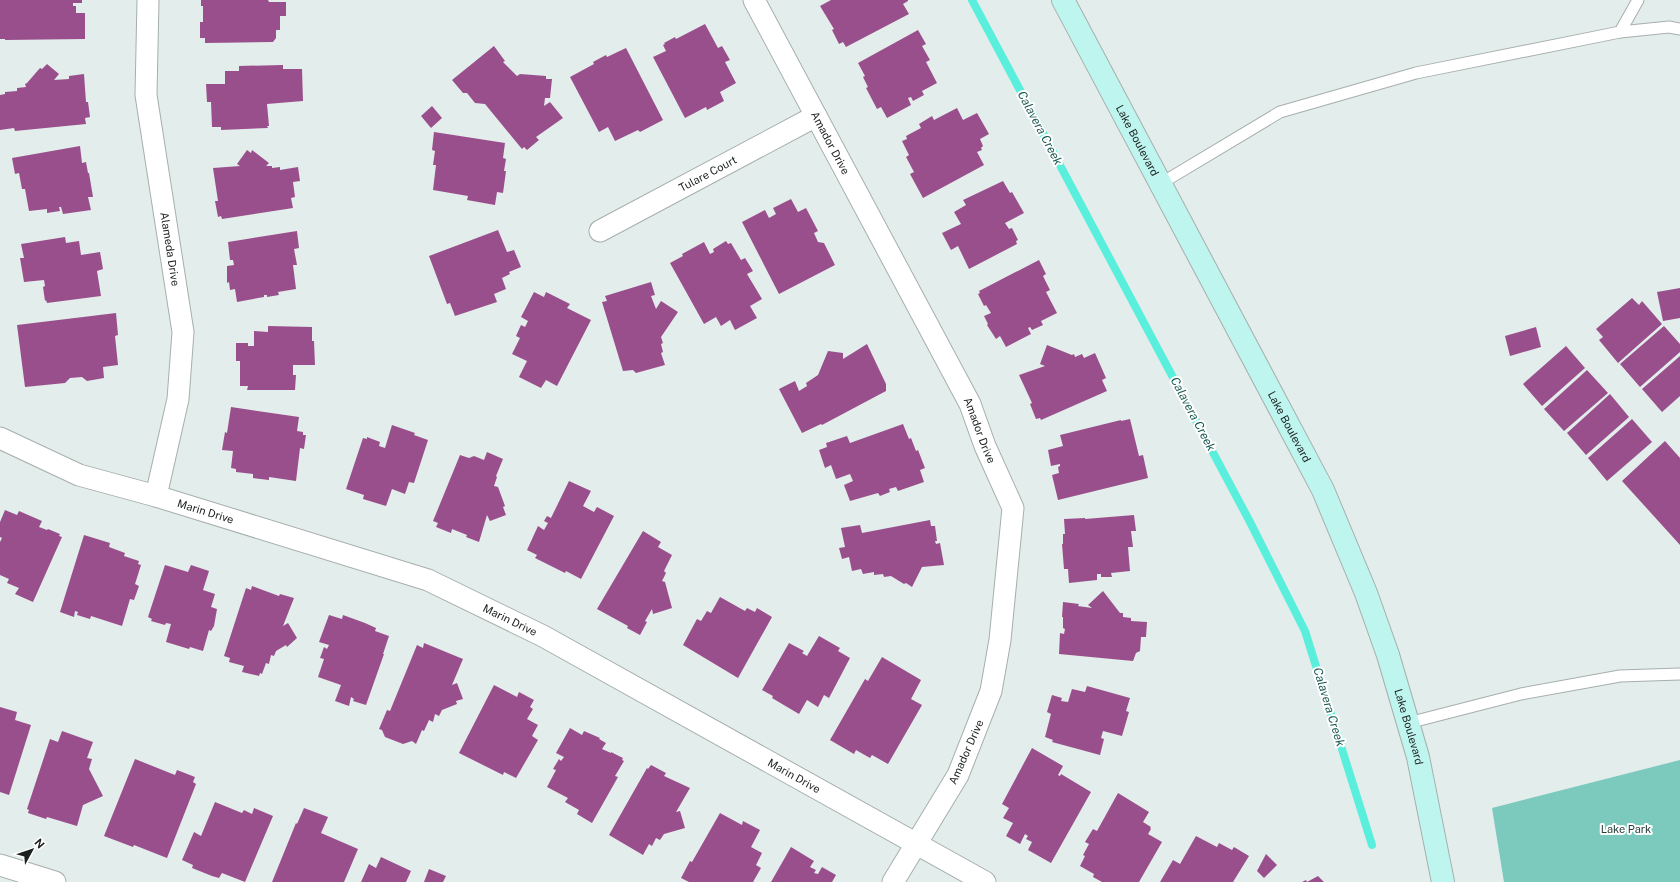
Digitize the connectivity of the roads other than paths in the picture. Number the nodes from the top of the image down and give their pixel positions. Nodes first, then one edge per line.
1 (148, 0) edge
2 (754, 0) edge
3 (1063, 0) edge
4 (1638, 0) edge
5 (1680, 29) edge
6 (1620, 32) junction
7 (816, 116) junction
8 (1160, 184) junction
9 (600, 231) dead end
10 (0, 438) edge
11 (156, 496) junction
12 (1680, 674) edge
13 (1408, 723) junction
14 (916, 843) junction
15 (0, 865) edge
16 (54, 882) edge
17 (893, 882) edge
18 (985, 882) edge
19 (1443, 882) edge

1 - 11 street, Alameda Drive
2 - 7 street, Amador Drive
3 - 8 main road, Lake Boulevard
4 - 6 lane
5 - 6 lane
6 - 8 lane
7 - 9 street, Tulare Court
7 - 14 street, Amador Drive
8 - 13 main road, Lake Boulevard
10 - 11 street, Marin Drive
11 - 14 street, Marin Drive
12 - 13 lane
13 - 19 main road, Lake Boulevard
14 - 17 street, Amador Drive
14 - 18 street, Marin Drive
15 - 16 street

